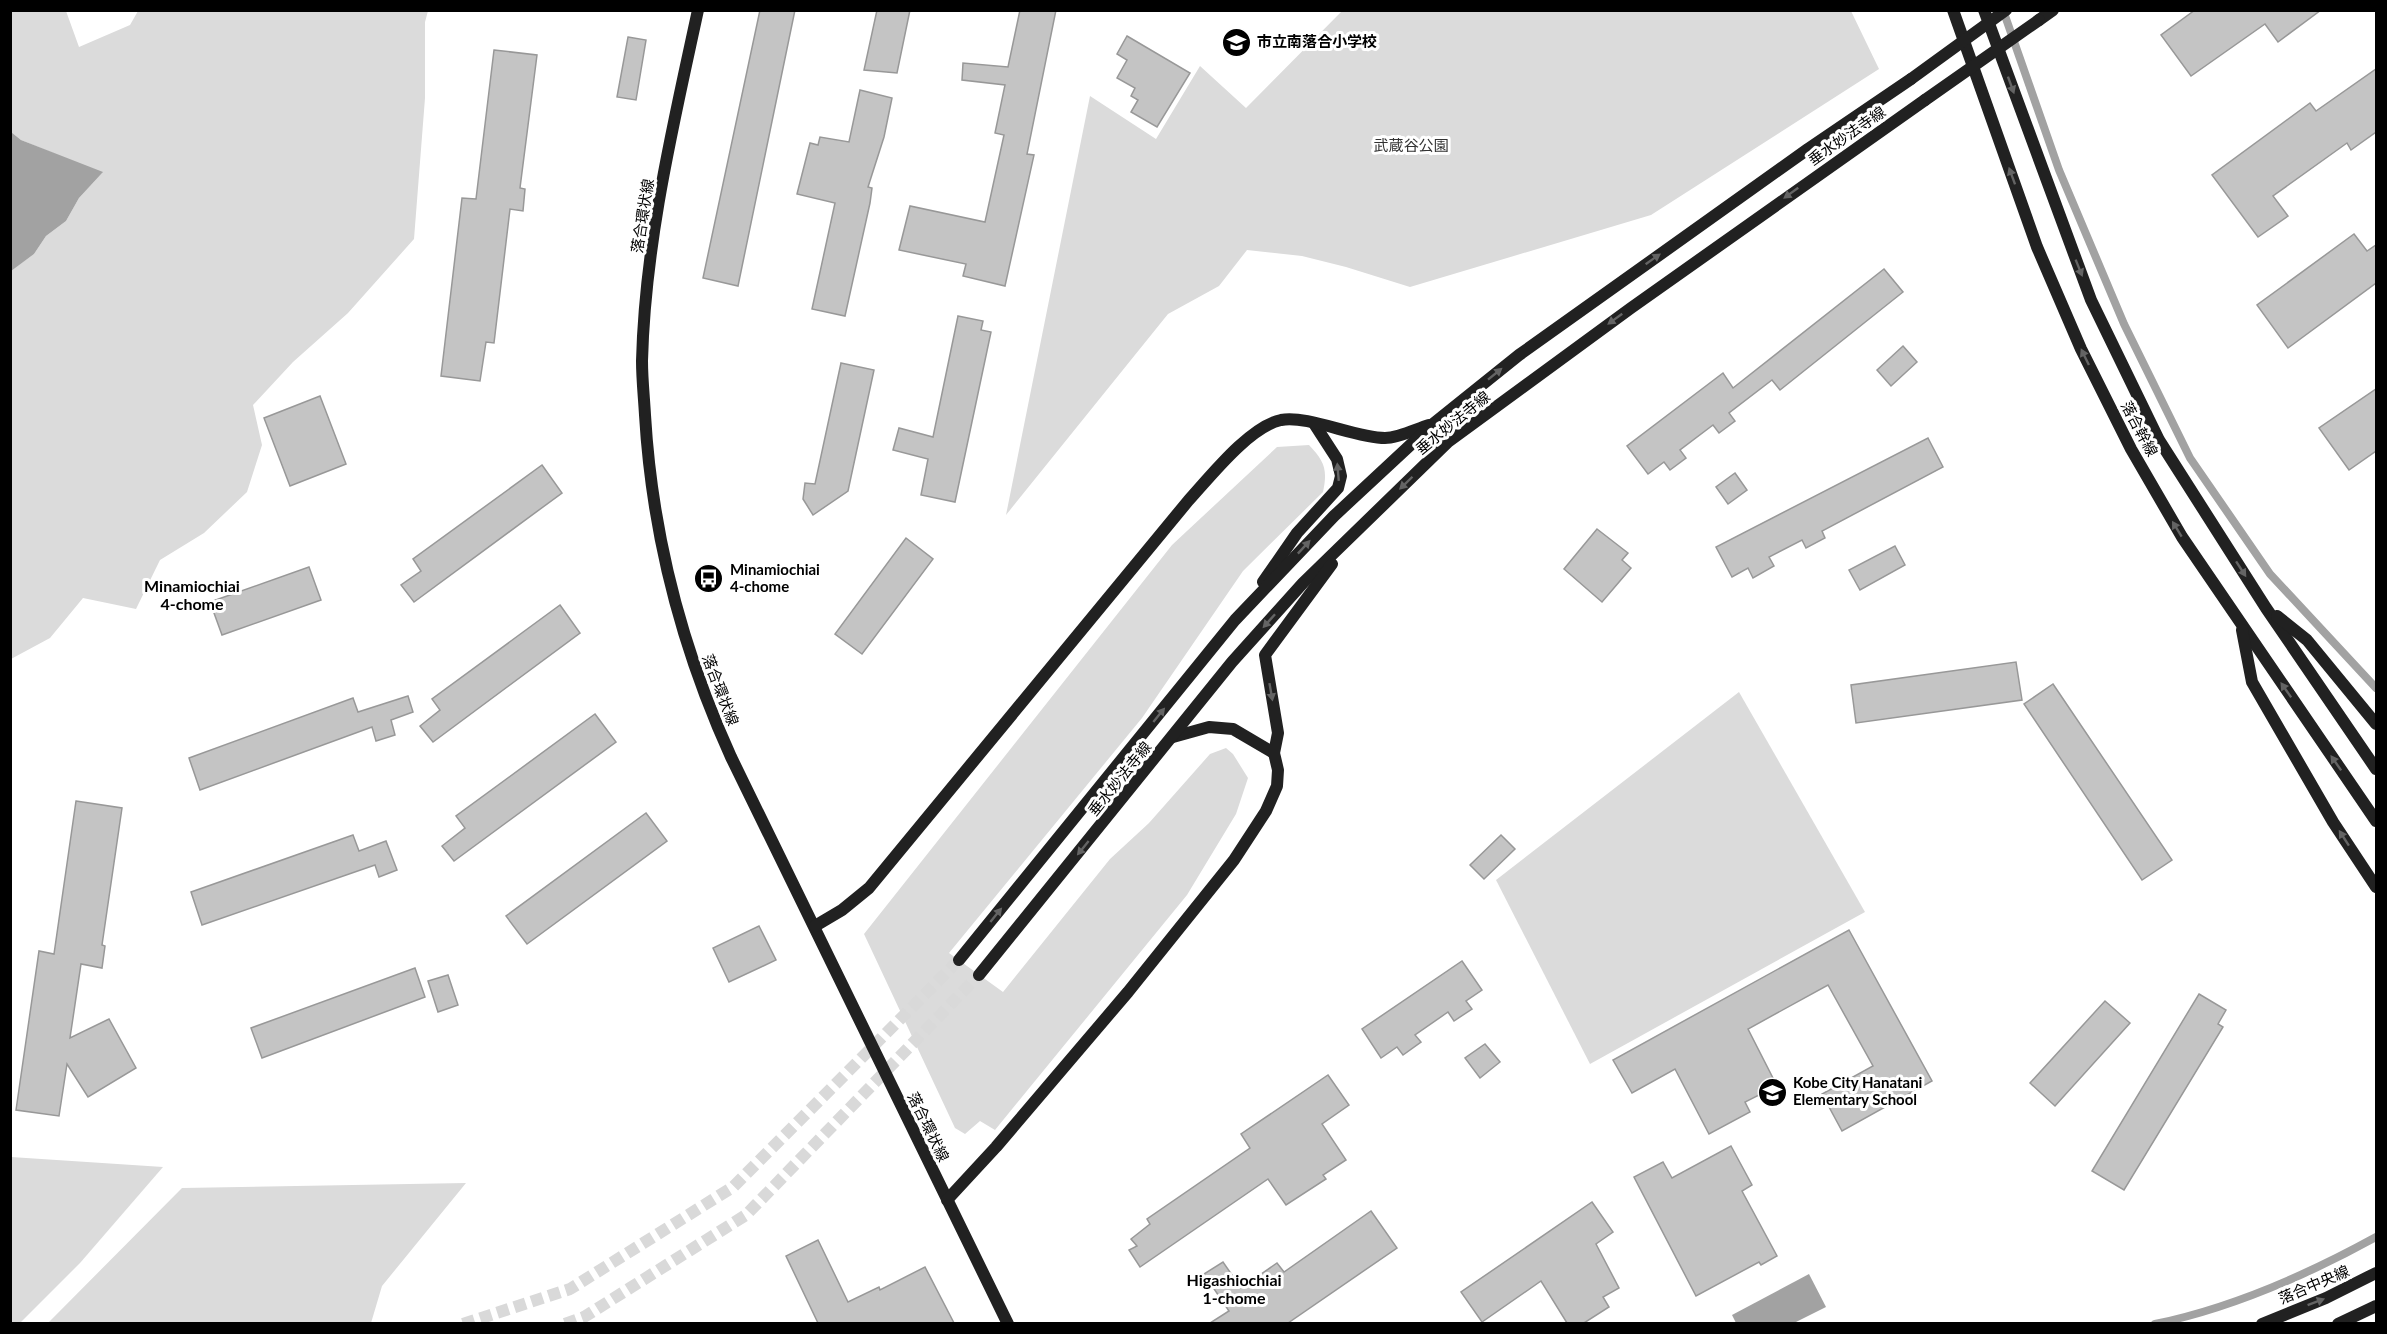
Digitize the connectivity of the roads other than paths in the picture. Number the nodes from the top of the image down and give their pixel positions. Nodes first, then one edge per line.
1 (698, 10) edge
2 (1953, 10) edge
3 (1984, 10) edge
4 (2006, 10) edge
5 (2053, 10) edge
6 (1315, 424) junction
7 (1433, 424) junction
8 (1352, 536) junction
9 (2266, 608) junction
10 (1235, 620) junction
11 (2241, 626) junction
12 (2376, 724) edge
13 (1173, 737) junction
14 (1274, 753) junction
15 (2376, 769) edge
16 (2376, 821) edge
17 (2376, 887) edge
18 (815, 926) junction
19 (959, 960) tunnel mouth
20 (979, 975) tunnel mouth
21 (947, 1200) junction
22 (2376, 1273) edge
23 (2376, 1306) edge
24 (1008, 1323) edge
25 (2262, 1323) edge
26 (2338, 1323) edge

1 - 18 street, 落合環状線
11 -> 2 street, 落合幹線
3 -> 9 street, 落合幹線
7 -> 4 street, 垂水妙法寺線, bridge
5 -> 8 street, 垂水妙法寺線, bridge
6 - 7 street
10 -> 6 street
6 - 18 street
10 -> 7 street, 垂水妙法寺線
8 -> 13 street, 垂水妙法寺線
8 -> 14 street
9 - 12 street
9 - 15 street, 落合幹線
19 -> 10 street, 垂水妙法寺線
16 -> 11 street, 落合幹線
17 -> 11 street
13 - 14 street
13 -> 20 street, 垂水妙法寺線
14 - 21 street
18 - 21 street, 落合環状線
21 - 24 street, 落合環状線
25 -> 22 street, 落合中央線
23 - 26 street

